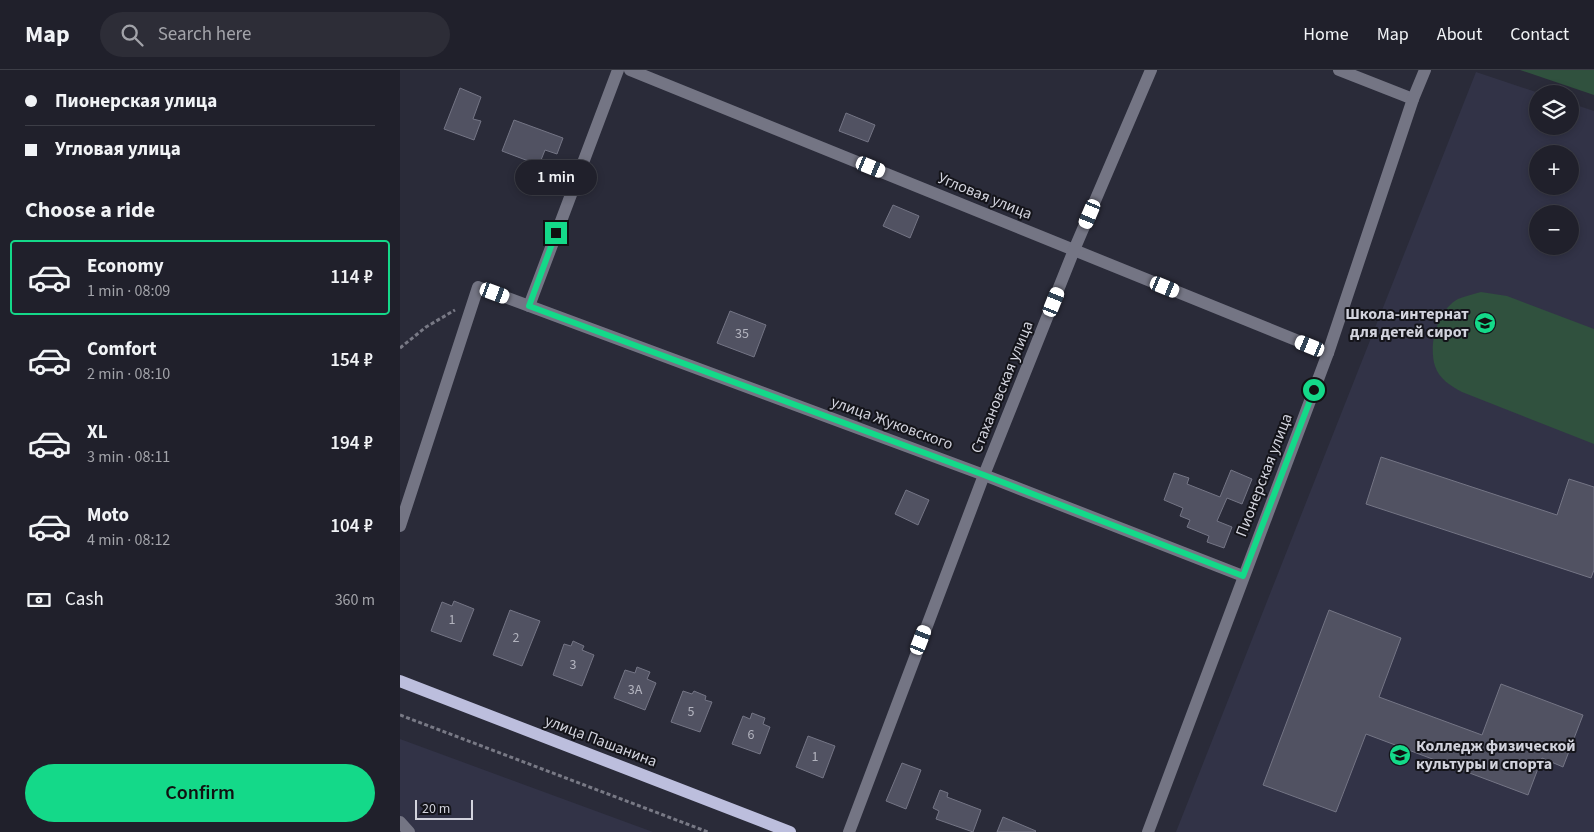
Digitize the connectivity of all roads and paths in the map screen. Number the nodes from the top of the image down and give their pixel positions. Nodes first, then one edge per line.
1 (618, 70) edge
2 (630, 70) edge
3 (1151, 70) edge
4 (1340, 70) edge
5 (1425, 70) edge
6 (1413, 99) junction
7 (1074, 250) junction
8 (529, 306) junction
9 (459, 307) dead end
10 (400, 348) edge
11 (1328, 353) junction
12 (984, 475) junction
13 (400, 526) edge
14 (1243, 576) junction
15 (400, 681) edge
16 (400, 715) edge
17 (400, 822) edge
18 (700, 831) edge
19 (409, 832) edge
20 (708, 832) edge
21 (790, 832) edge
22 (849, 832) edge
23 (1148, 832) edge

1 - 8 street
2 - 7 street, Угловая улица
3 - 7 street, Стахановская улица
4 - 6 street
5 - 6 street, Пионерская улица
6 - 11 street, Пионерская улица
7 - 11 street, Угловая улица
7 - 12 street, Стахановская улица
8 - 12 street, улица Жуковского
8 - 13 street, улица Жуковского
9 - 10 path
11 - 14 street, Пионерская улица
12 - 14 street, улица Жуковского
12 - 22 street, Стахановская улица
14 - 23 street, Пионерская улица
15 - 21 main road, улица Пашанина
16 - 18 path
17 - 19 street
18 - 20 path

